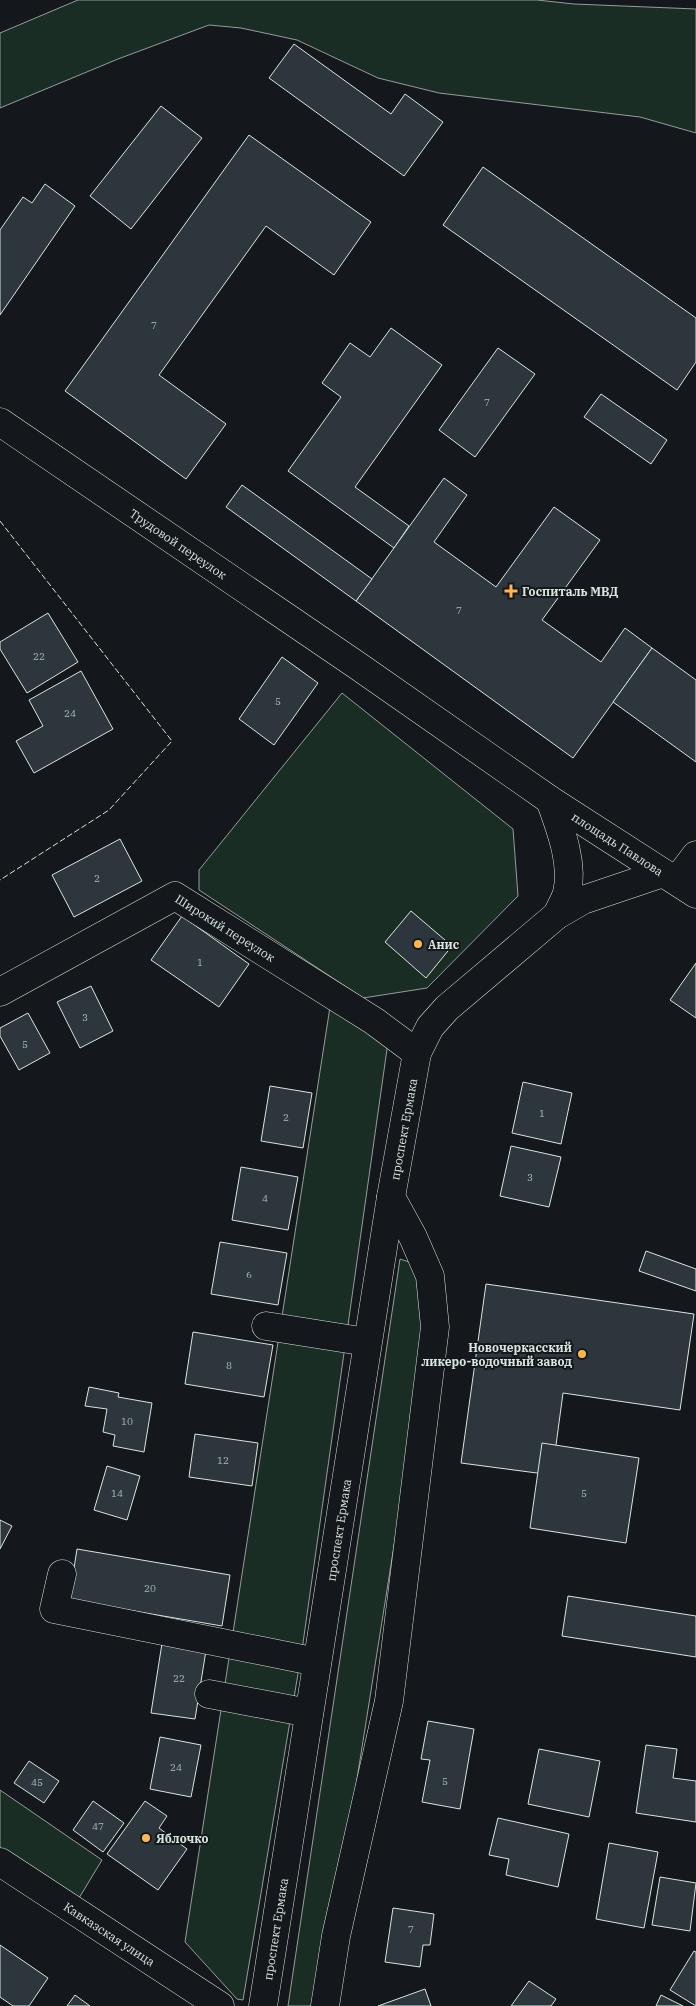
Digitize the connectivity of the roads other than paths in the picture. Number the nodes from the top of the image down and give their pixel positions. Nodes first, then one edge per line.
1 (0, 422) edge
2 (358, 666) joint
3 (550, 800) junction
4 (696, 854) edge
5 (679, 883) edge
6 (557, 915) junction
7 (0, 992) edge
8 (417, 1053) junction
9 (391, 1197) junction
10 (266, 1326) dead end
11 (367, 1342) junction
12 (62, 1574) dead end
13 (317, 1662) junction
14 (209, 1694) dead end
15 (309, 1713) junction
16 (0, 1862) edge
17 (220, 2006) edge
18 (263, 2006) edge
19 (325, 2006) edge

1 - 2 street, Трудовой переулок
2 - 3 street, площадь Павлова
3 - 5 street, площадь Павлова
3 - 6 street, площадь Павлова
4 - 5 street
5 - 6 street, площадь Павлова
6 - 8 street, площадь Павлова
7 - 8 street, Широкий переулок
8 - 9 street, проспект Ермака
9 - 11 street, проспект Ермака
9 - 19 street
10 - 11 street
11 - 13 street, проспект Ермака
12 - 13 street
13 - 15 street, проспект Ермака
14 - 15 street
15 - 18 street, проспект Ермака
16 - 17 street, Кавказская улица

